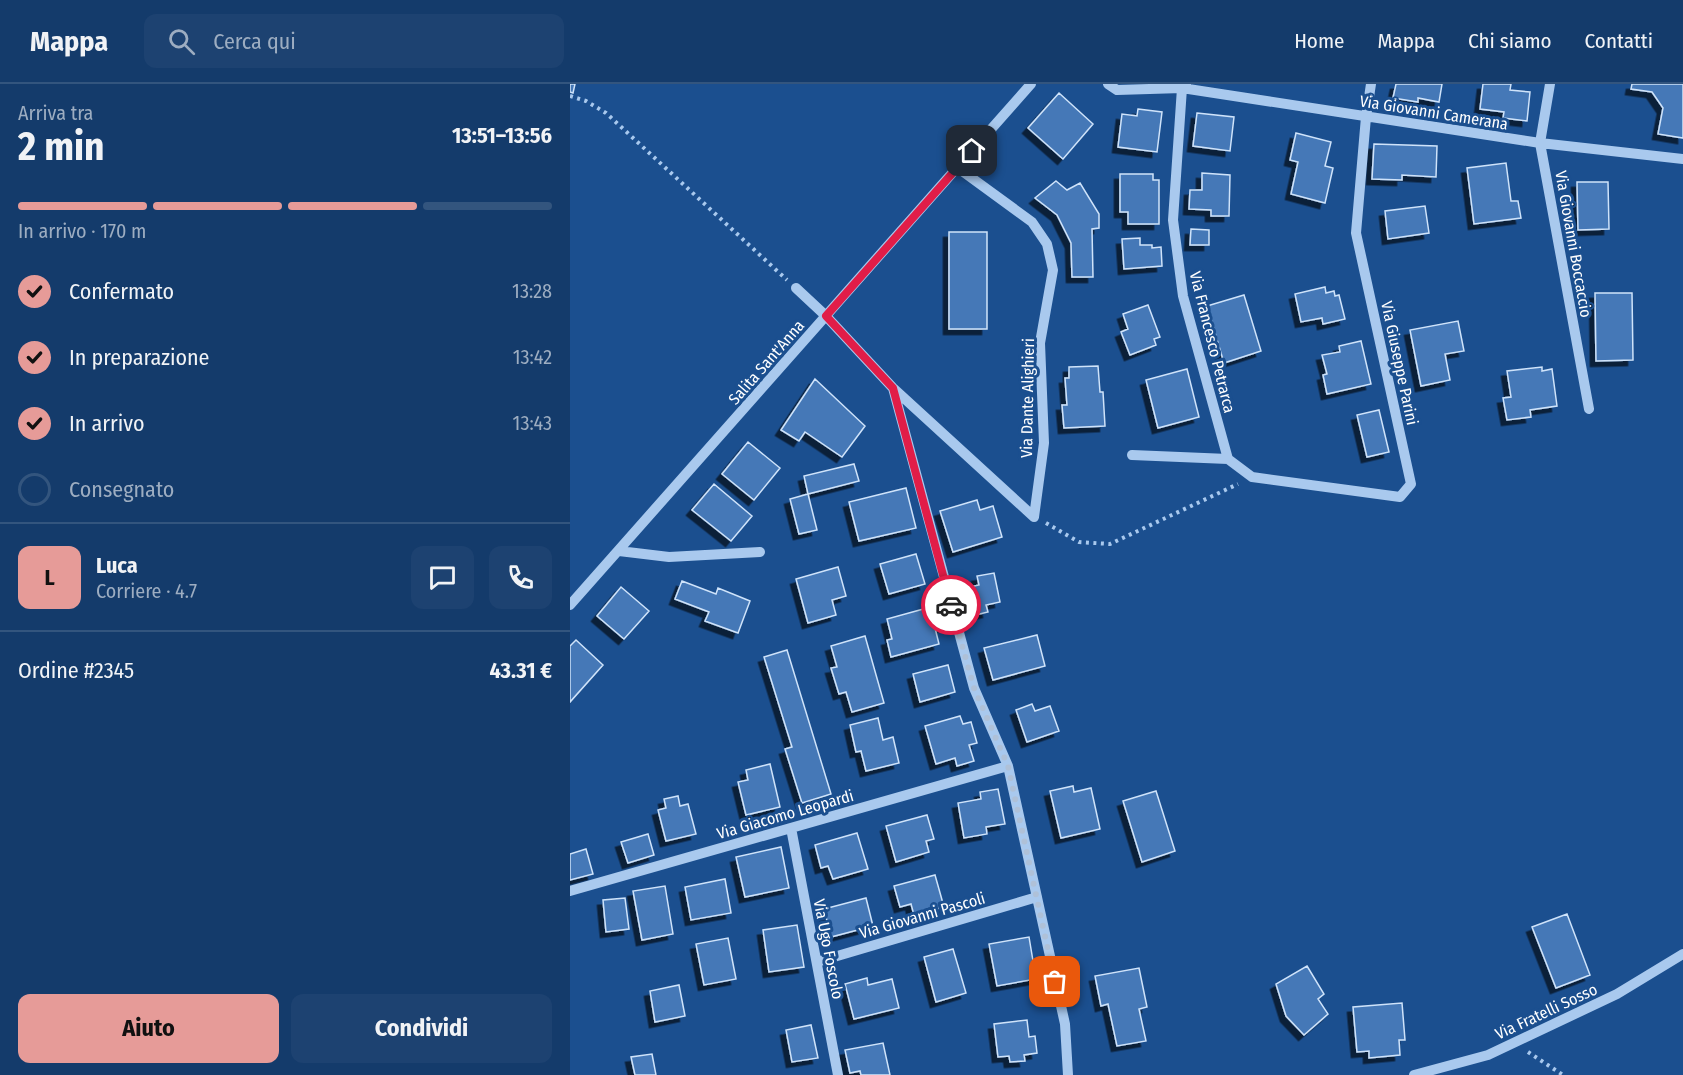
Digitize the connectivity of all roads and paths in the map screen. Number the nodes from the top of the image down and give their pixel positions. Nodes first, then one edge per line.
1 (1031, 84) edge
2 (1108, 84) edge
3 (1371, 84) edge
4 (1550, 84) edge
5 (1184, 86) edge
6 (570, 96) edge
7 (1366, 117) junction
8 (1540, 143) junction
9 (1683, 159) edge
10 (957, 168) junction
11 (796, 288) joint
12 (826, 316) junction
13 (893, 388) junction
14 (1589, 409) dead end
15 (1132, 455) dead end
16 (1228, 459) junction
17 (1252, 477) junction
18 (1034, 517) junction
19 (619, 551) junction
20 (760, 552) dead end
21 (570, 605) edge
22 (1008, 766) junction
23 (791, 828) junction
24 (570, 891) edge
25 (1037, 897) junction
26 (1683, 954) edge
27 (817, 962) junction
28 (1515, 1043) junction
29 (838, 1075) edge
30 (1068, 1075) edge
31 (1414, 1075) edge
32 (1563, 1075) edge

1 - 10 street, Salita Sant'Anna
2 - 5 street, Via Giovanni Camerana
3 - 7 street, Via Giuseppe Parini
4 - 8 street, Via Giovanni Boccaccio
5 - 7 street, Via Giovanni Camerana
5 - 16 street, Via Francesco Petrarca
6 - 11 path
7 - 8 street, Via Giovanni Camerana
7 - 17 street, Via Giuseppe Parini
8 - 9 street, Via Giovanni Camerana
8 - 14 street, Via Giovanni Boccaccio
10 - 12 street, Salita Sant'Anna
10 - 18 street, Via Dante Alighieri
11 - 12 street
12 - 13 street
12 - 19 street, Salita Sant'Anna
13 - 18 street
13 - 22 street
15 - 16 street
16 - 17 street
17 - 18 path
19 - 20 street
19 - 21 street, Salita Sant'Anna
22 - 23 street, Via Giacomo Leopardi
22 - 25 street
23 - 24 street, Via Giacomo Leopardi
23 - 27 street, Via Ugo Foscolo
25 - 27 street, Via Giovanni Pascoli
25 - 30 street
26 - 28 street, Via Fratelli Sosso
27 - 29 street, Via Ugo Foscolo
28 - 31 street, Via Fratelli Sosso
28 - 32 path

